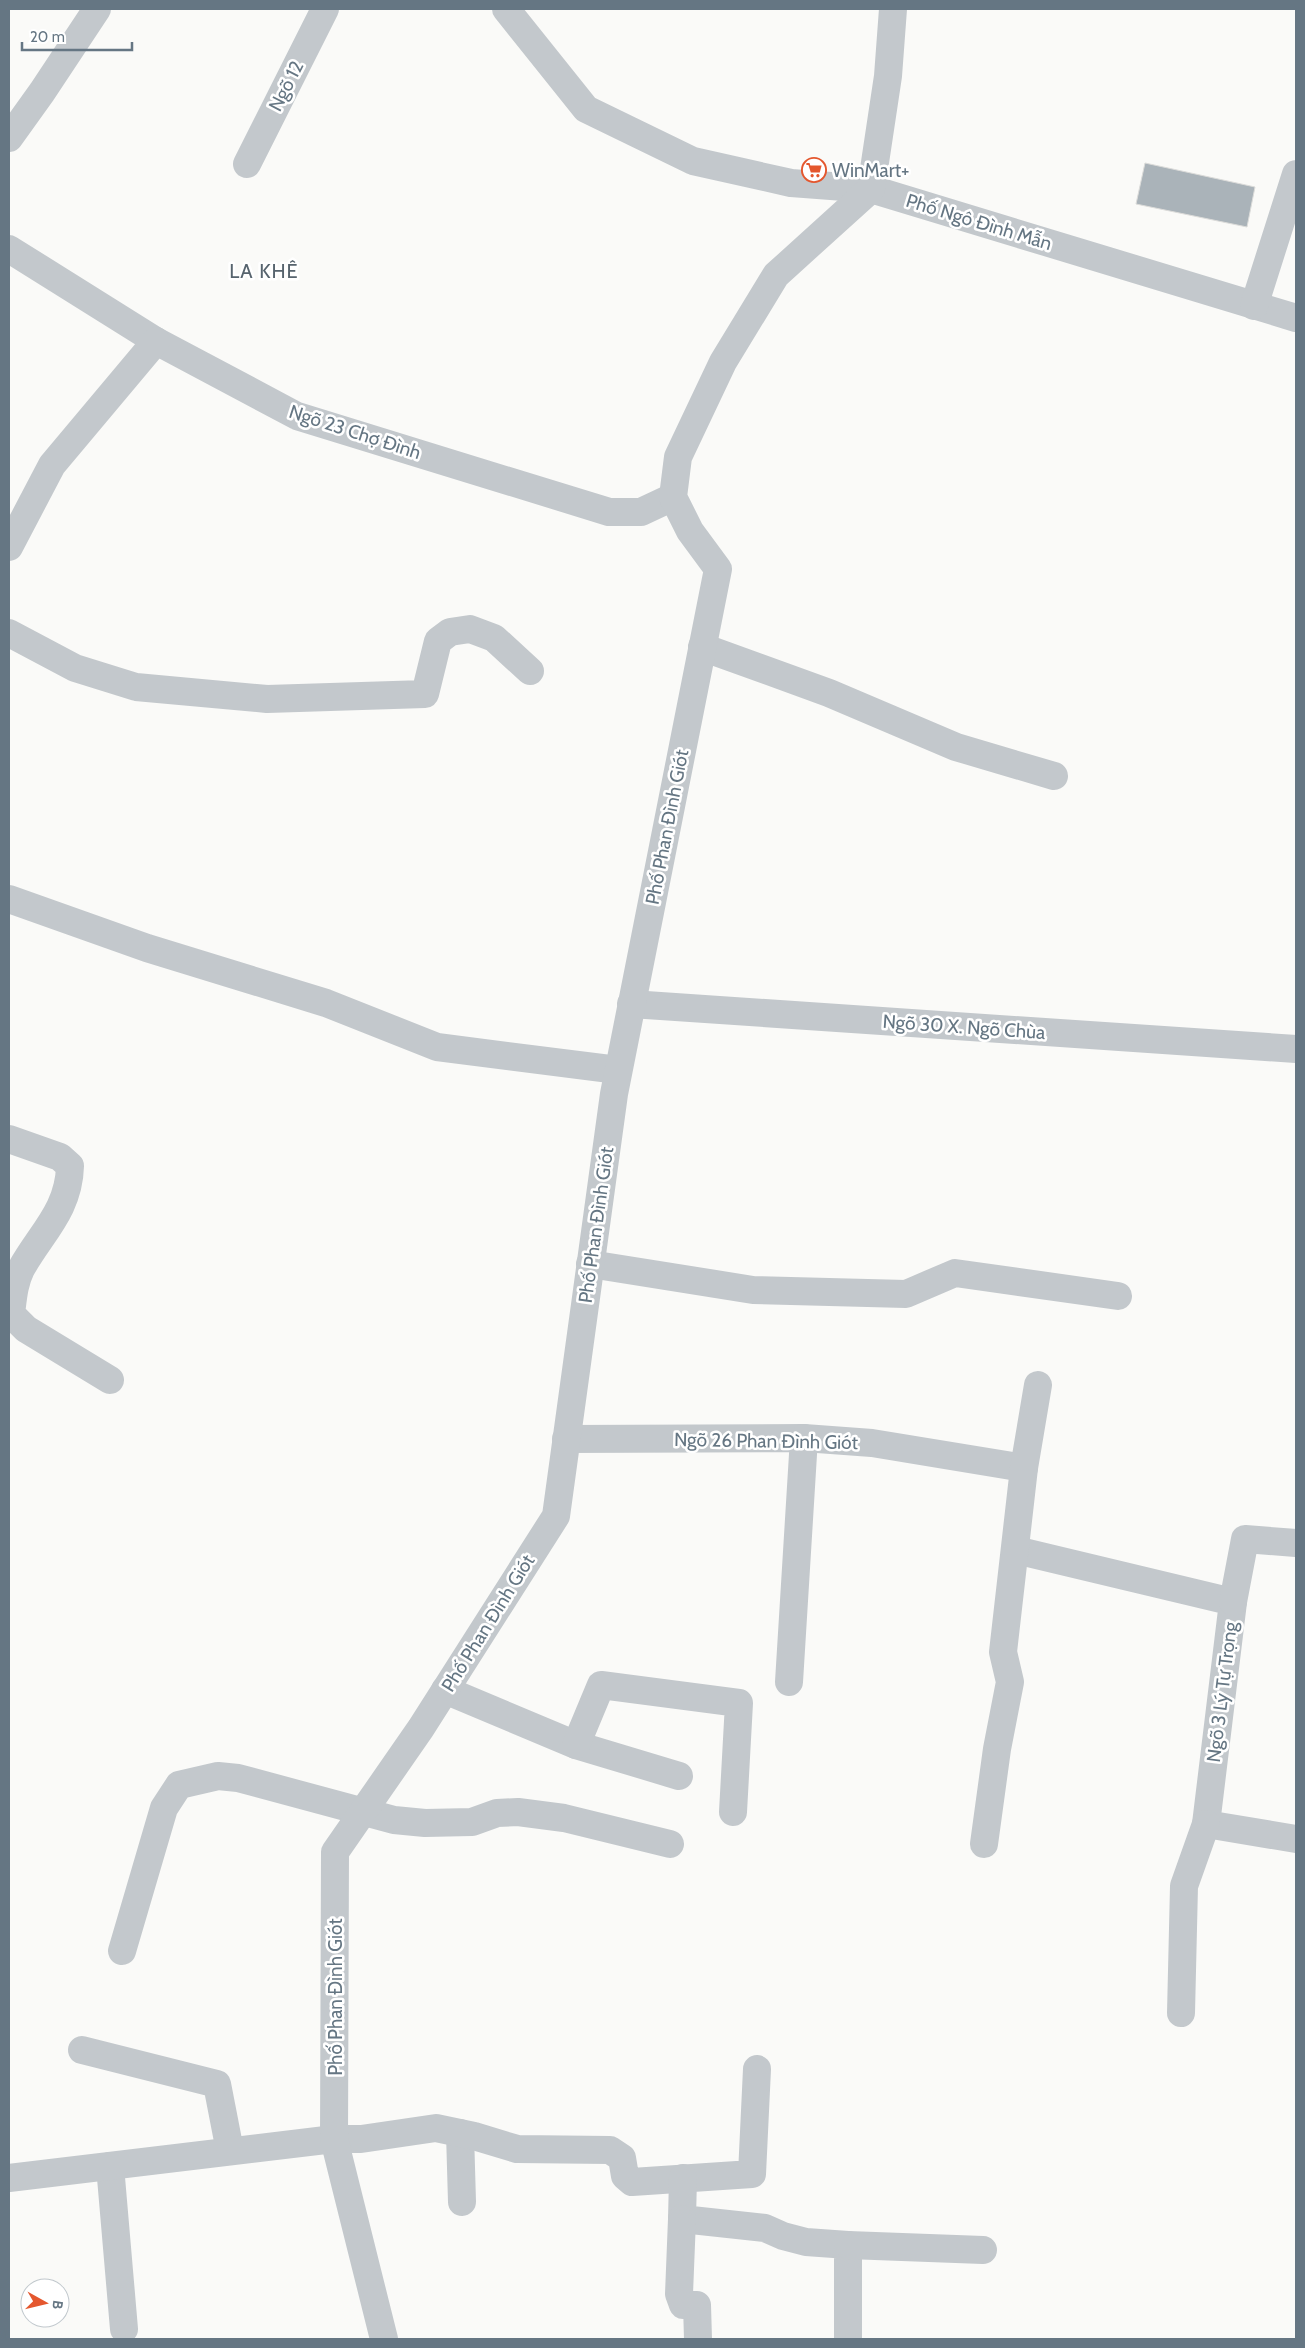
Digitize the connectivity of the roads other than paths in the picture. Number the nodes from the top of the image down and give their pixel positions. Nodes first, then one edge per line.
1 (97, 9) edge
2 (326, 9) edge
3 (506, 9) edge
4 (894, 9) edge
5 (9, 138) edge
6 (247, 164) dead end
7 (1296, 174) edge
8 (871, 189) junction
9 (9, 249) edge
10 (1254, 306) junction
11 (1296, 318) edge
12 (156, 341) junction
13 (673, 497) junction
14 (9, 547) edge
15 (9, 633) edge
16 (702, 647) junction
17 (530, 671) dead end
18 (1054, 776) dead end
19 (9, 899) edge
20 (631, 1004) junction
21 (1296, 1049) edge
22 (618, 1070) junction
23 (9, 1139) edge
24 (590, 1264) junction
25 (1118, 1296) dead end
26 (110, 1380) dead end
27 (1038, 1386) dead end
28 (804, 1438) junction
29 (566, 1439) junction
30 (1024, 1468) junction
31 (1296, 1543) edge
32 (1016, 1550) junction
33 (1233, 1602) junction
34 (789, 1682) dead end
35 (444, 1690) junction
36 (576, 1746) junction
37 (679, 1776) dead end
38 (733, 1812) dead end
39 (362, 1813) junction
40 (1206, 1824) junction
41 (1296, 1839) edge
42 (670, 1844) dead end
43 (984, 1844) dead end
44 (122, 1950) dead end
45 (1181, 2013) dead end
46 (82, 2050) dead end
47 (757, 2069) dead end
48 (460, 2133) junction
49 (334, 2139) junction
50 (230, 2152) junction
51 (110, 2166) junction
52 (9, 2178) edge
53 (683, 2178) junction
54 (462, 2202) dead end
55 (682, 2219) junction
56 (848, 2245) junction
57 (983, 2250) dead end
58 (124, 2329) dead end
59 (384, 2339) edge
60 (698, 2339) edge
61 (848, 2339) edge

1 - 5 street
2 - 6 street, Ngõ 12
3 - 8 street, Phố Ngô Đình Mẫn
4 - 8 street
7 - 10 street
8 - 10 street, Phố Ngô Đình Mẫn
8 - 13 street
9 - 12 street, Ngõ 23 Chợ Đình
10 - 11 street, Phố Ngô Đình Mẫn
12 - 13 street, Ngõ 23 Chợ Đình
12 - 14 street
13 - 16 street, Phố Phan Đình Giót
15 - 17 street
16 - 18 street
16 - 20 street, Phố Phan Đình Giót
19 - 22 street
20 - 21 street, Ngõ 30 X. Ngõ Chùa
20 - 22 street, Phố Phan Đình Giót
22 - 24 street, Phố Phan Đình Giót
23 - 26 street
24 - 25 street
24 - 29 street, Phố Phan Đình Giót
27 - 30 street
28 - 29 street, Ngõ 26 Phan Đình Giót
28 - 30 street, Ngõ 26 Phan Đình Giót
28 - 34 street
29 - 35 street, Phố Phan Đình Giót
30 - 32 street
31 - 33 street
32 - 33 street, Ngõ 3 Lý Tự Trọng
32 - 43 street
33 - 40 street, Ngõ 3 Lý Tự Trọng
35 - 36 street
35 - 39 street, Phố Phan Đình Giót
36 - 37 street
36 - 38 street
39 - 42 street
39 - 44 street
39 - 49 street, Phố Phan Đình Giót
40 - 41 street
40 - 45 street, Ngõ 3 Lý Tự Trọng
46 - 50 street
47 - 53 street
48 - 49 street
48 - 53 street
48 - 54 street
49 - 50 street
49 - 59 street, Phố Phan Đình Giót
50 - 51 street
51 - 52 street
51 - 58 street
53 - 55 street
55 - 56 street
55 - 60 street
56 - 57 street
56 - 61 street

